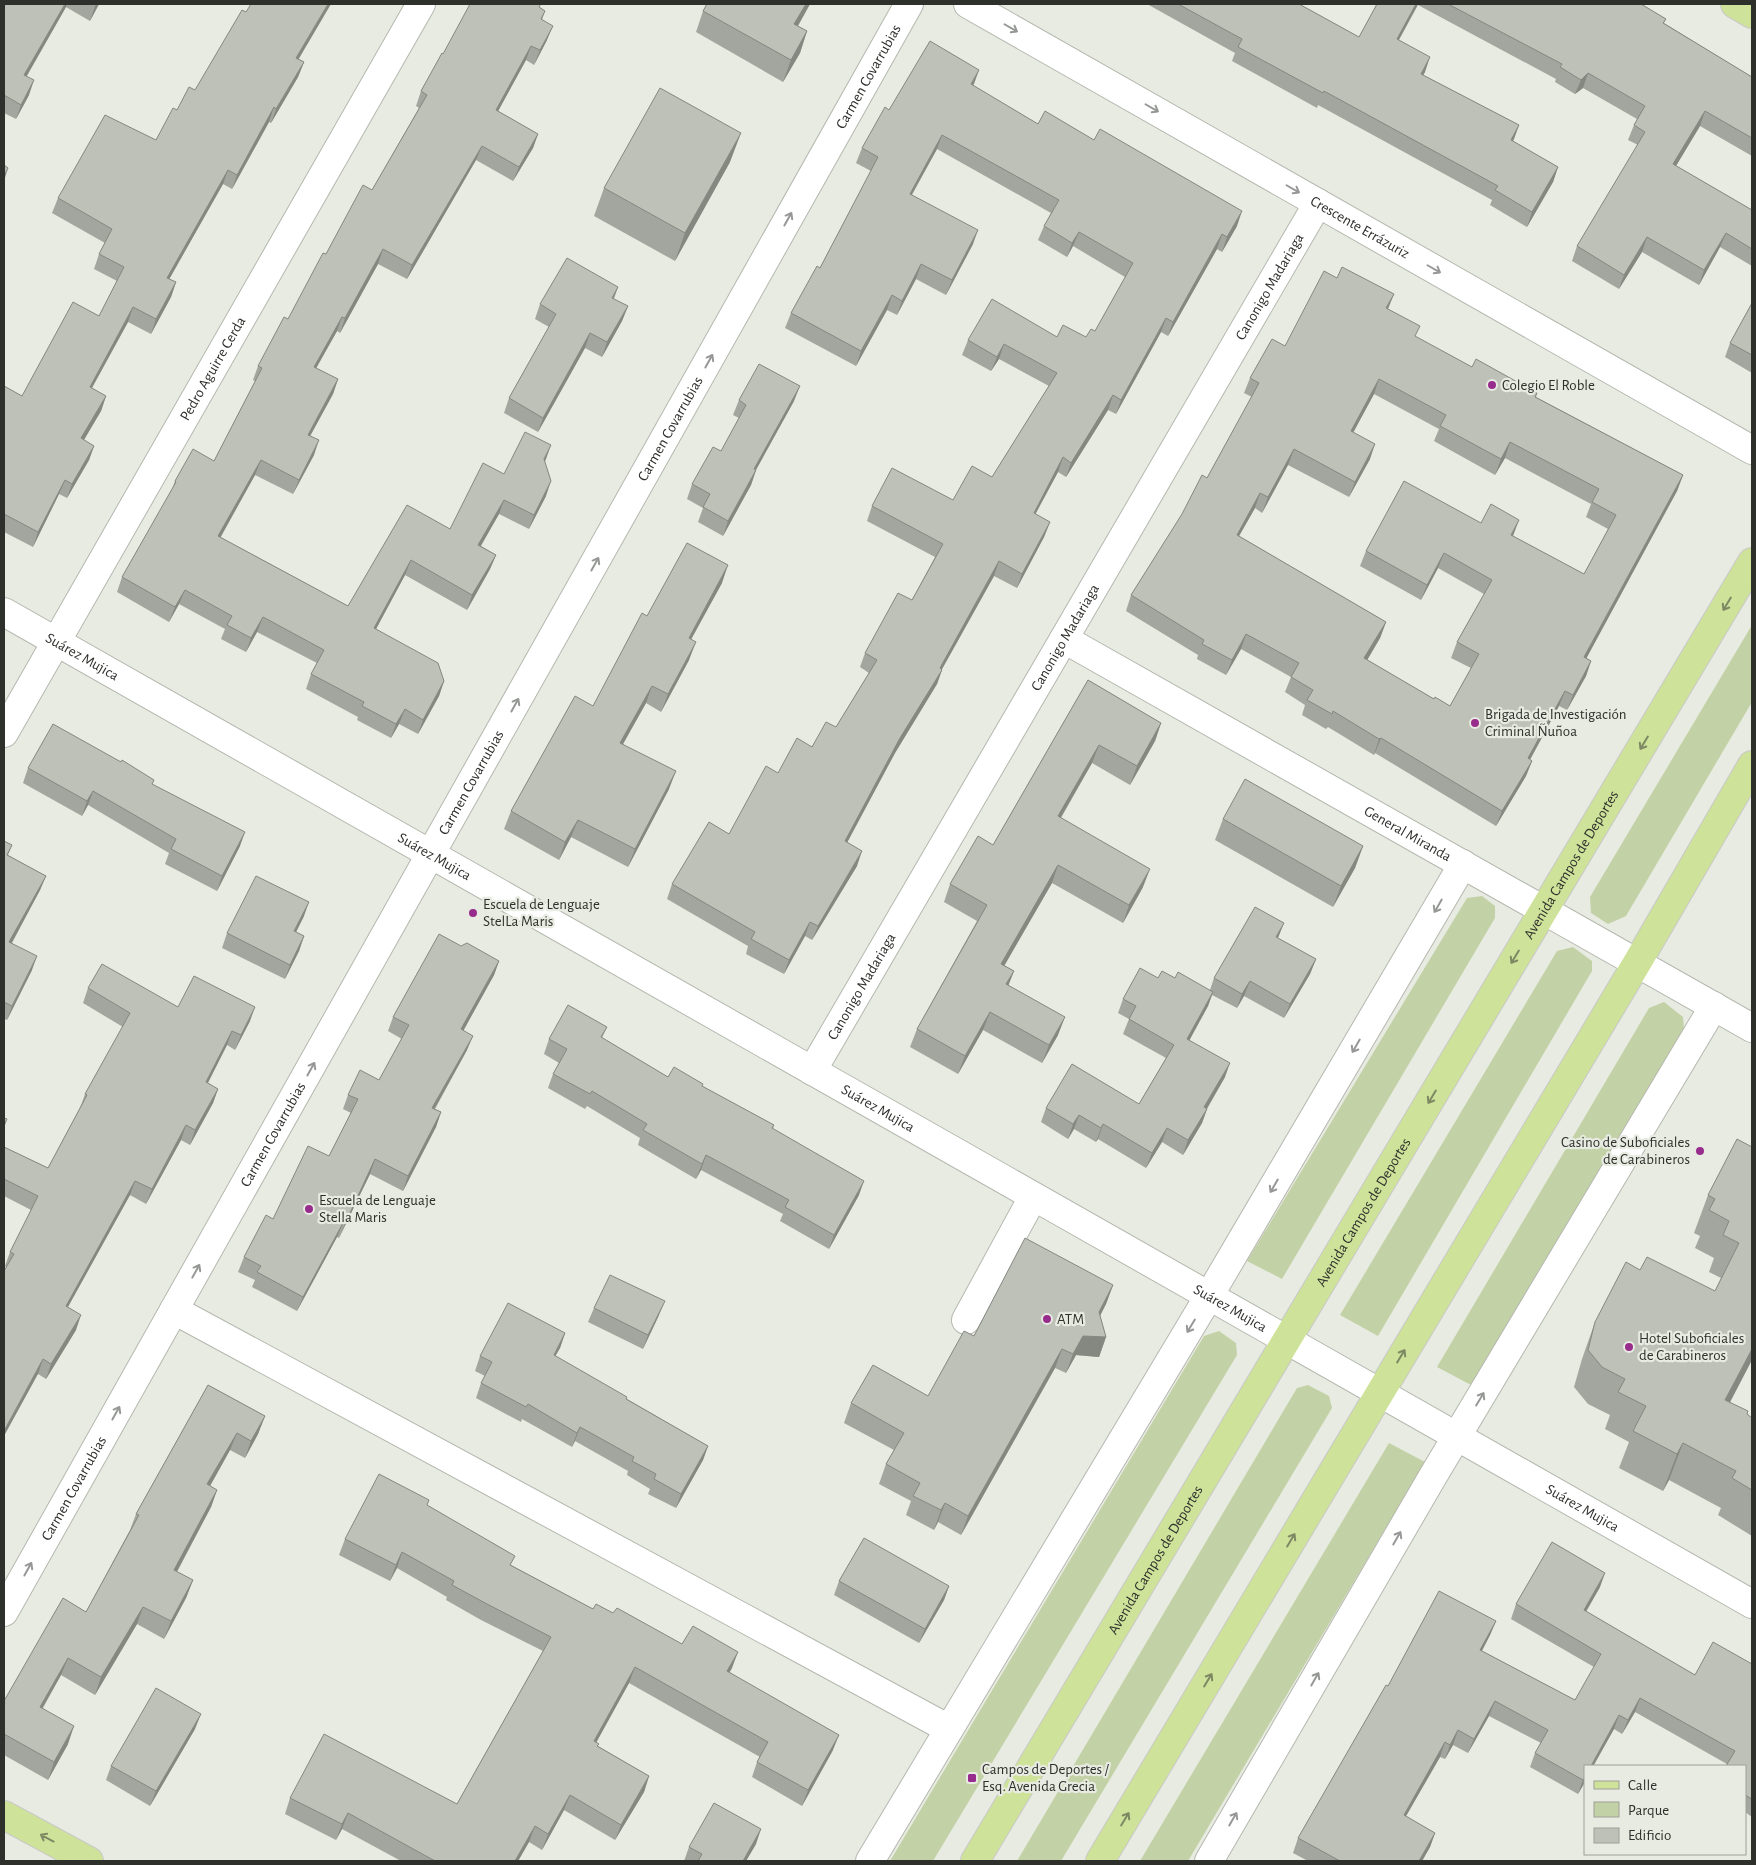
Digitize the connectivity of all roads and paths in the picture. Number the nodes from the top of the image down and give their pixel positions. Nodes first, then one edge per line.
1 (421, 4) edge
2 (909, 4) edge
3 (968, 4) edge
4 (1734, 4) edge
5 (1752, 14) edge
6 (1318, 203) junction
7 (1752, 450) edge
8 (1752, 562) edge
9 (4, 612) edge
10 (1064, 638) junction
11 (56, 642) junction
12 (4, 733) edge
13 (1752, 764) edge
14 (431, 855) junction
15 (1463, 864) junction
16 (1544, 910) junction
17 (1637, 963) junction
18 (1714, 1006) junction
19 (1752, 1028) edge
20 (812, 1071) junction
21 (1034, 1196) junction
22 (1209, 1296) junction
23 (174, 1310) junction
24 (966, 1320) dead end
25 (1286, 1340) junction
26 (1380, 1393) junction
27 (1458, 1437) junction
28 (1752, 1604) edge
29 (4, 1612) edge
30 (949, 1729) junction
31 (4, 1816) edge
32 (89, 1861) edge
33 (870, 1861) edge
34 (975, 1861) edge
35 (1100, 1861) edge
36 (1209, 1861) edge

1 - 11 street, Pedro Aguirre Cerda
14 -> 2 street, Carmen Covarrubias
3 -> 6 street, Crescente Errázuriz
4 - 5 main road
6 -> 7 street, Crescente Errázuriz
6 - 10 street, Canonigo Madariaga
8 -> 16 main road, Avenida Campos de Deportes
9 - 11 street, Suárez Mujica
10 - 15 street, General Miranda
10 - 20 street, Canonigo Madariaga
11 - 12 street, Pedro Aguirre Cerda
11 - 14 street, Suárez Mujica
13 - 17 main road
14 - 20 street, Suárez Mujica
23 -> 14 street, Carmen Covarrubias
15 - 16 street, General Miranda
15 -> 22 street
16 - 17 street, General Miranda
16 -> 25 main road, Avenida Campos de Deportes
17 - 18 street, General Miranda
26 -> 17 main road
18 - 19 street, General Miranda
27 -> 18 street
20 - 21 street, Suárez Mujica
21 - 22 street, Suárez Mujica
21 - 24 street
22 - 25 street, Suárez Mujica
22 -> 30 street
29 -> 23 street, Carmen Covarrubias
23 - 30 street
25 - 26 street, Suárez Mujica
25 - 34 main road, Avenida Campos de Deportes
26 - 27 street, Suárez Mujica
35 -> 26 main road
27 - 28 street, Suárez Mujica
36 -> 27 street
30 - 33 street
32 -> 31 main road

